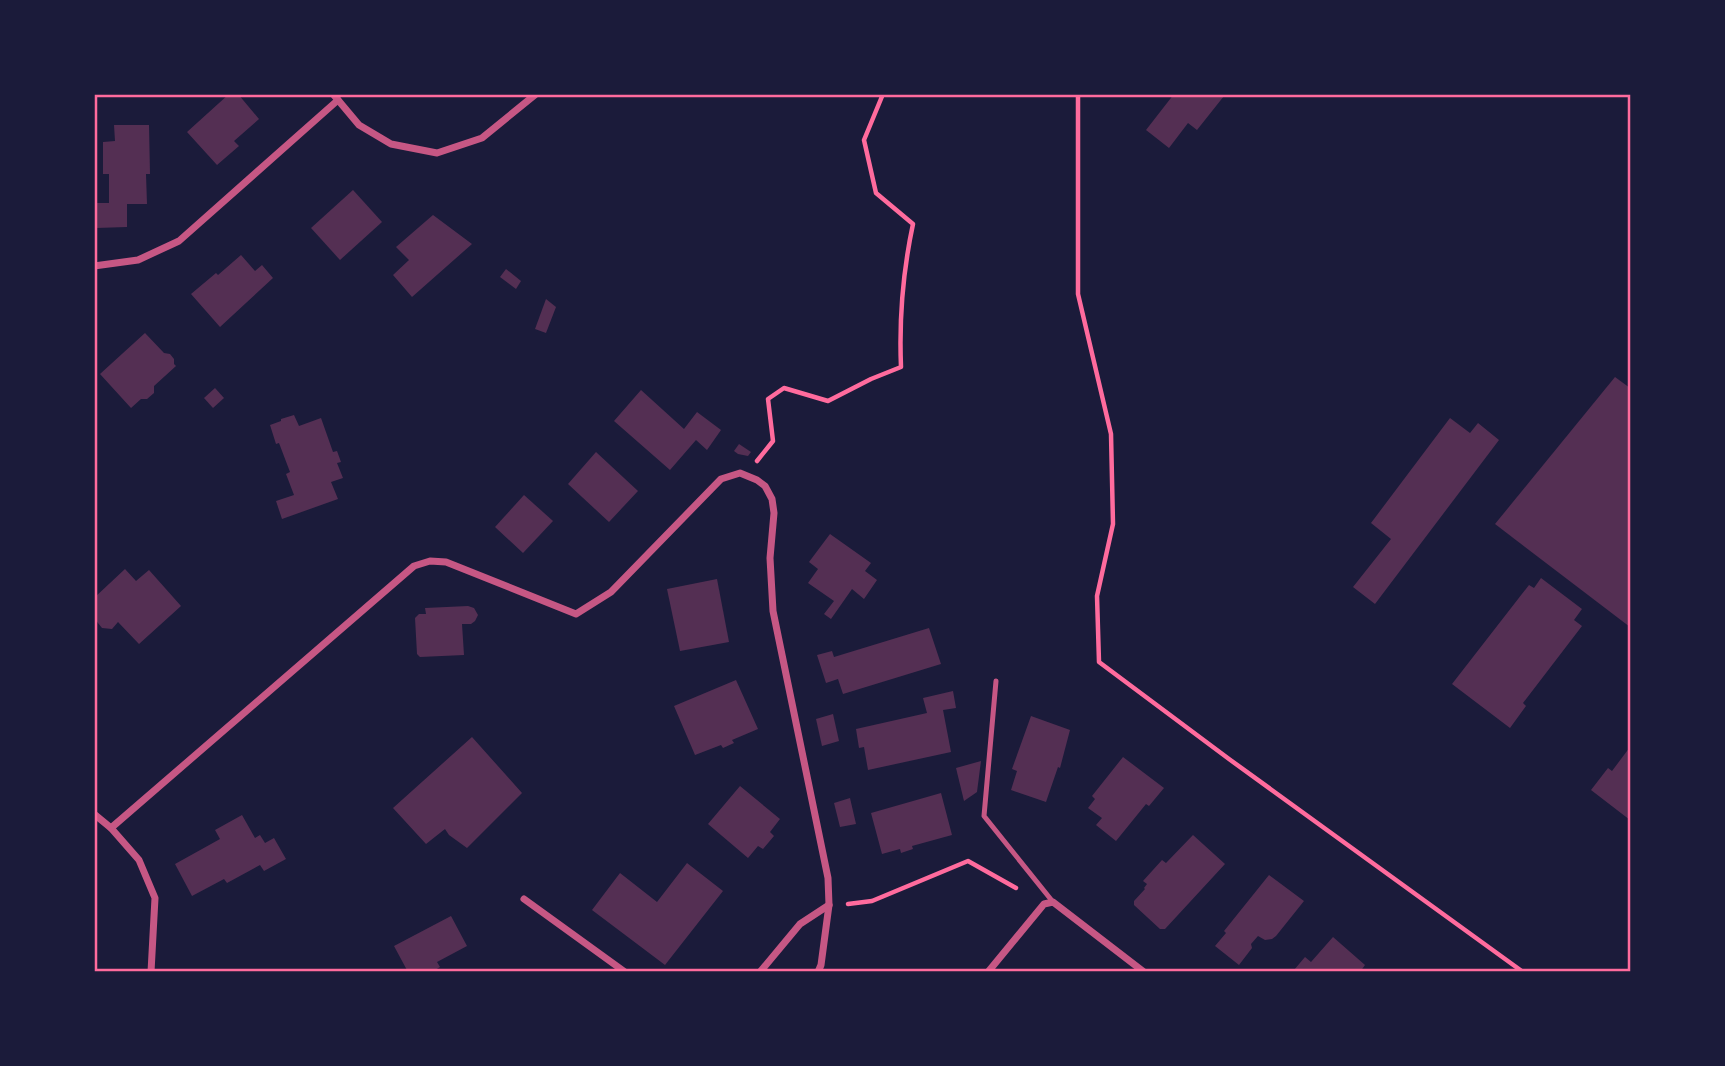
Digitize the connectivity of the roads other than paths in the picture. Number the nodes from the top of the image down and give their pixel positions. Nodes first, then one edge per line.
1 (536, 94) edge
2 (336, 97) edge
3 (94, 266) edge
4 (996, 681) dead end
5 (94, 814) edge
6 (111, 828) junction
7 (524, 899) dead end
8 (1053, 902) junction
9 (830, 905) junction
10 (151, 971) edge
11 (625, 971) edge
12 (760, 971) edge
13 (818, 971) edge
14 (988, 971) edge
15 (1144, 971) edge

1 - 2 street
2 - 3 street
4 - 8 lane
5 - 6 street
6 - 9 street
6 - 10 street
7 - 11 street
8 - 14 street
8 - 15 street
9 - 12 street
9 - 13 street

